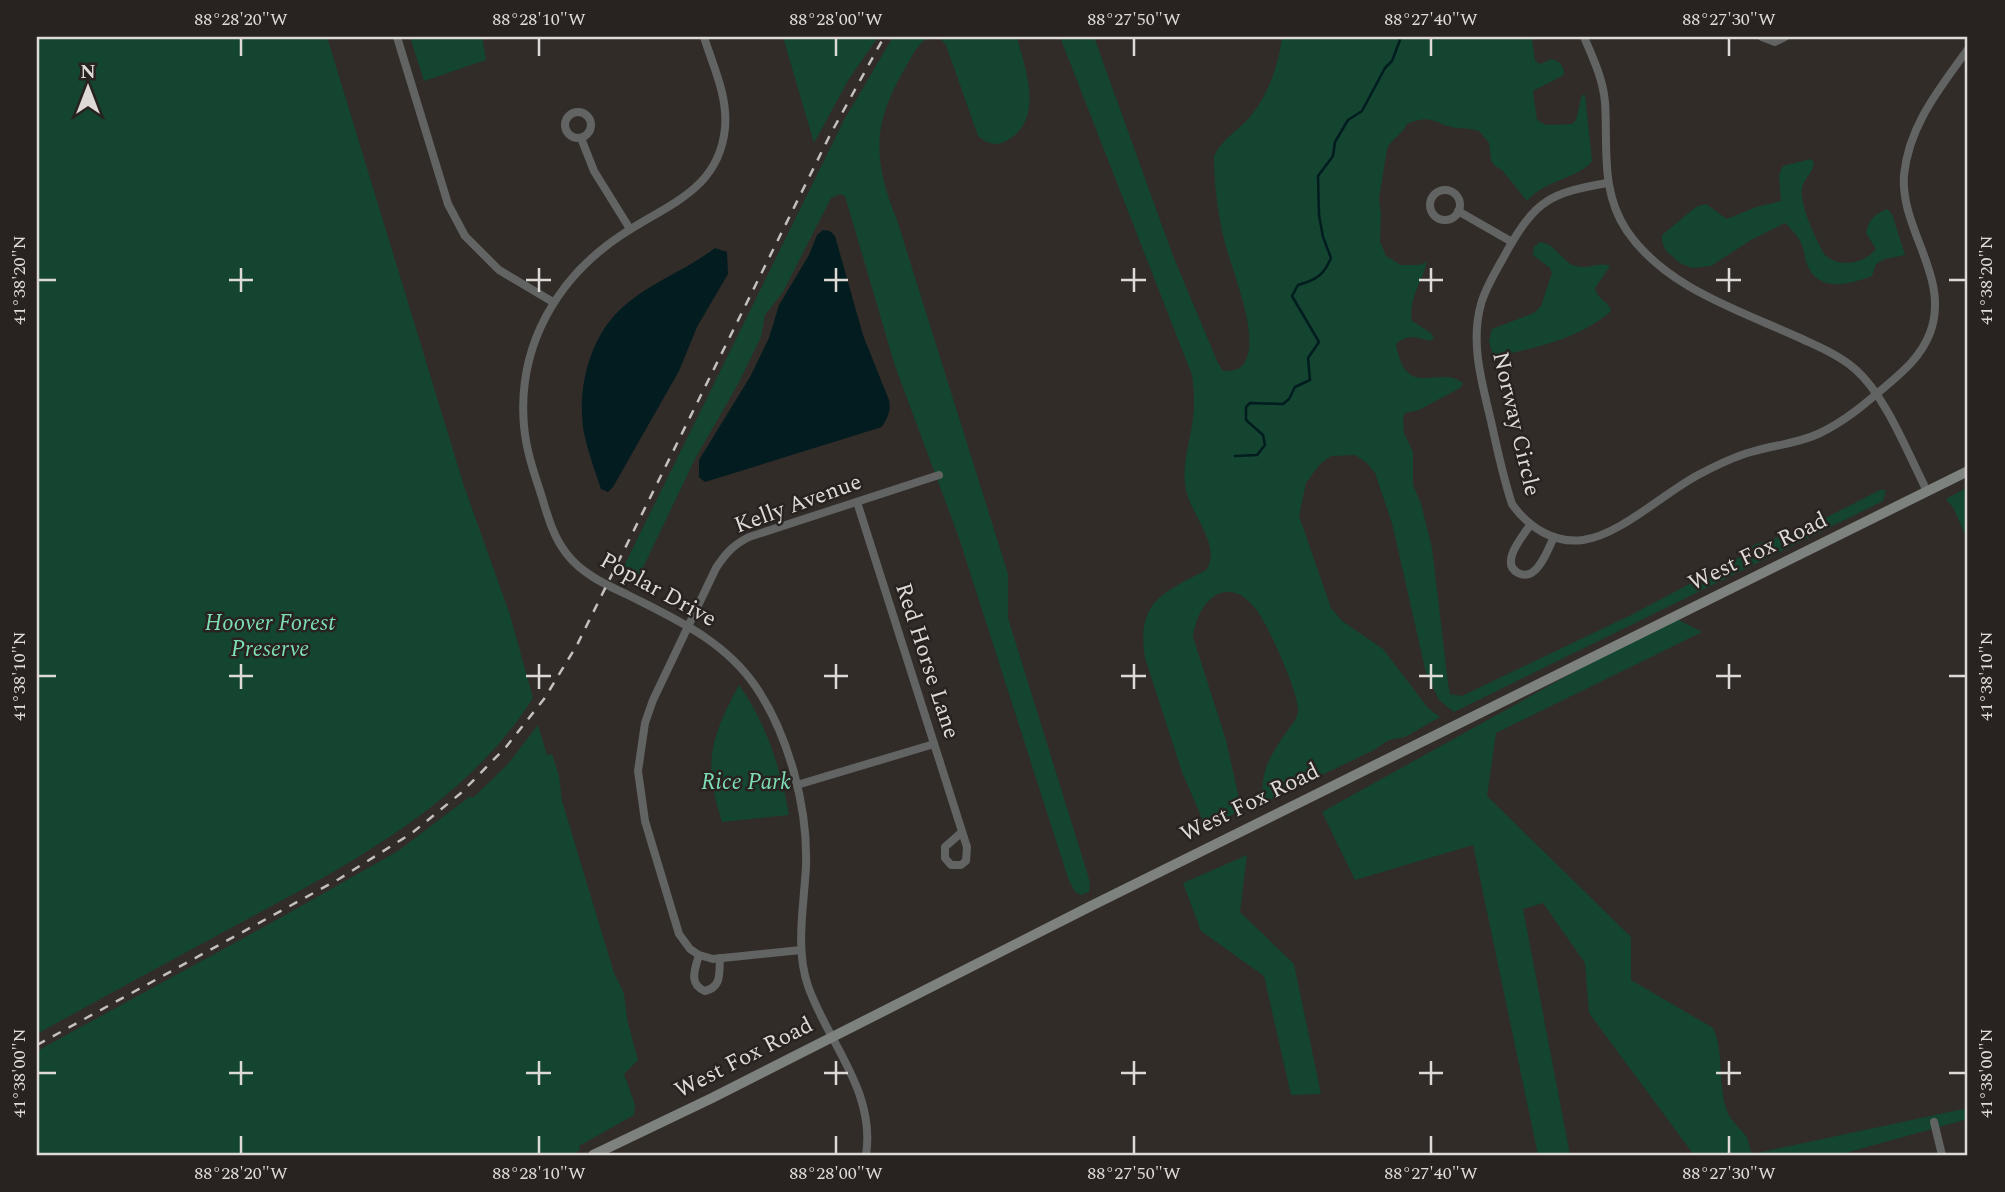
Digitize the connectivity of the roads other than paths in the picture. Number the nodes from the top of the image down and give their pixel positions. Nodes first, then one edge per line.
1 (397, 37) edge
2 (704, 37) edge
3 (1584, 37) edge
4 (1762, 37) edge
5 (1785, 37) edge
6 (1968, 49) edge
7 (581, 138) dead end
8 (1607, 183) junction
9 (1458, 211) dead end
10 (630, 229) junction
11 (1512, 242) junction
12 (553, 302) junction
13 (1877, 394) junction
14 (1968, 471) edge
15 (939, 475) dead end
16 (1927, 491) junction
17 (857, 502) junction
18 (1530, 525) junction
19 (1554, 537) junction
20 (689, 626) junction
21 (934, 744) junction
22 (797, 785) junction
23 (961, 832) dead end
24 (801, 950) junction
25 (699, 955) junction
26 (720, 958) junction
27 (834, 1036) junction
28 (1934, 1122) dead end
29 (593, 1155) edge
30 (866, 1155) edge
31 (1942, 1155) edge

1 - 12 street
2 - 10 street, Poplar Drive
3 - 8 street
4 - 5 street
6 - 13 street, Norway Circle
7 - 10 street
8 - 11 street, Norway Circle
8 - 13 street
9 - 11 street
10 - 12 street, Poplar Drive
11 - 18 street, Norway Circle
12 - 20 street, Poplar Drive
13 - 16 street
13 - 19 street, Norway Circle
14 - 16 street, West Fox Road
15 - 17 street, Kelly Avenue
16 - 27 street, West Fox Road
17 - 20 street, Kelly Avenue
17 - 21 street, Red Horse Lane
18 - 19 street, Norway Circle
18 - 19 street, Norway Circle
20 - 22 street, Poplar Drive
20 - 25 street, Kelly Avenue
21 - 22 street
21 - 23 street, Red Horse Lane
22 - 24 street, Poplar Drive
24 - 26 street
24 - 27 street, Poplar Drive
25 - 26 street
25 - 26 street
27 - 29 street, West Fox Road
27 - 30 street, Poplar Drive
28 - 31 street

